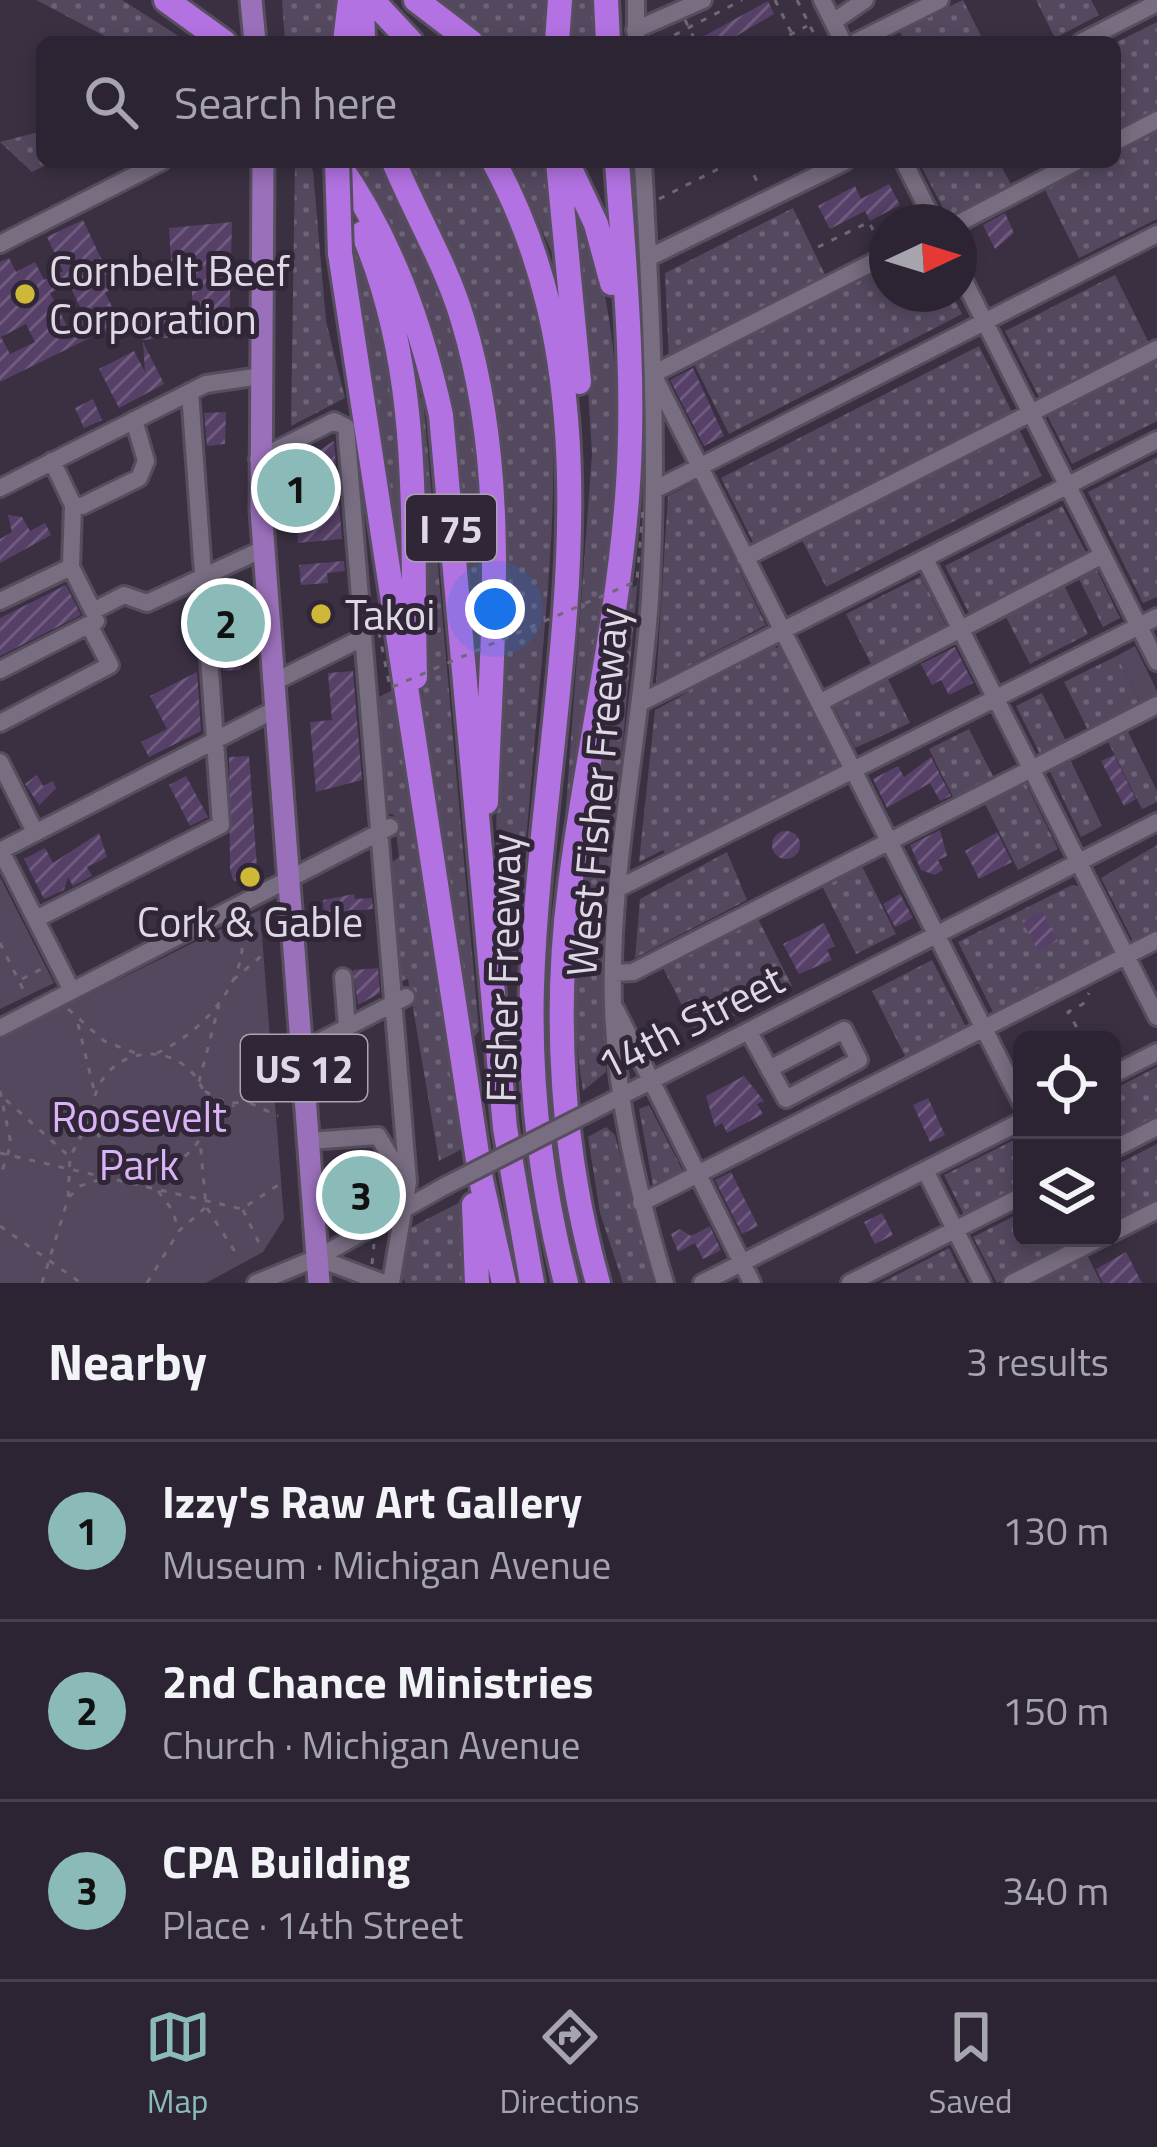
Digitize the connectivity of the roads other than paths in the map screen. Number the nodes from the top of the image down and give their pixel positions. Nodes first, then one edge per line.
1 (166, 0) edge
2 (350, 0) edge
3 (362, 0) edge
4 (372, 0) edge
5 (416, 0) edge
6 (560, 0) edge
7 (606, 0) edge
8 (636, 0) edge
9 (703, 0) edge
10 (822, 0) edge
11 (865, 0) edge
12 (940, 0) edge
13 (1157, 3) edge
14 (833, 22) junction
15 (216, 36) edge
16 (351, 36) edge
17 (352, 36) edge
18 (405, 36) edge
19 (463, 36) edge
20 (557, 36) edge
21 (608, 36) edge
22 (636, 36) edge
23 (840, 36) edge
24 (868, 36) edge
25 (1093, 36) edge
26 (1157, 120) edge
27 (1121, 139) edge
28 (149, 168) edge
29 (263, 168) edge
30 (328, 168) edge
31 (337, 168) edge
32 (341, 168) edge
33 (397, 168) edge
34 (496, 168) edge
35 (563, 168) edge
36 (567, 168) edge
37 (617, 168) edge
38 (643, 168) edge
39 (832, 168) edge
40 (907, 168) edge
41 (1064, 168) edge
42 (925, 204) edge
43 (977, 214) edge
44 (1157, 234) edge
45 (0, 244) edge
46 (648, 258) junction
47 (869, 264) edge
48 (977, 307) edge
49 (985, 323) junction
50 (1157, 349) edge
51 (652, 374) junction
52 (261, 376) junction
53 (190, 392) junction
54 (1030, 413) junction
55 (134, 420) junction
56 (630, 428) junction
57 (1157, 440) edge
58 (259, 459) junction
59 (52, 461) junction
60 (700, 467) junction
61 (1068, 486) junction
62 (0, 488) edge
63 (656, 488) junction
64 (74, 505) junction
65 (263, 549) junction
66 (1103, 555) junction
67 (746, 558) junction
68 (925, 559) junction
69 (70, 566) junction
70 (203, 574) junction
71 (0, 601) edge
72 (1157, 617) edge
73 (91, 618) junction
74 (1139, 627) junction
75 (961, 629) junction
76 (783, 631) junction
77 (362, 638) junction
78 (1157, 662) edge
79 (0, 670) edge
80 (274, 682) junction
81 (995, 697) junction
82 (642, 702) junction
83 (819, 704) junction
84 (1157, 705) edge
85 (276, 710) junction
86 (0, 723) edge
87 (553, 725) junction
88 (215, 741) junction
89 (418, 752) junction
90 (0, 762) edge
91 (853, 769) junction
92 (1031, 769) junction
93 (1157, 822) edge
94 (384, 830) junction
95 (35, 832) junction
96 (889, 841) junction
97 (0, 851) edge
98 (1078, 862) junction
99 (289, 879) junction
100 (619, 888) junction
101 (483, 889) junction
102 (36, 919) junction
103 (937, 934) junction
104 (1157, 940) edge
105 (1126, 956) junction
106 (614, 973) junction
107 (343, 977) dead end
108 (69, 998) junction
109 (400, 1000) junction
110 (613, 1004) junction
111 (1157, 1017) edge
112 (347, 1027) junction
113 (0, 1028) edge
114 (983, 1029) junction
115 (749, 1032) junction
116 (303, 1050) junction
117 (1157, 1052) edge
118 (769, 1069) junction
119 (1121, 1070) edge
120 (652, 1082) junction
121 (1013, 1087) edge
122 (621, 1096) junction
123 (1013, 1126) edge
124 (1157, 1127) edge
125 (309, 1142) junction
126 (1121, 1145) edge
127 (571, 1149) junction
128 (406, 1162) junction
129 (925, 1170) junction
130 (697, 1175) junction
131 (481, 1180) junction
132 (1013, 1201) edge
133 (641, 1203) junction
134 (405, 1209) junction
135 (1157, 1210) edge
136 (1121, 1228) edge
137 (955, 1230) junction
138 (1083, 1247) edge
139 (317, 1258) junction
140 (741, 1264) junction
141 (256, 1283) edge
142 (320, 1283) edge
143 (388, 1283) edge
144 (477, 1283) edge
145 (504, 1283) edge
146 (532, 1283) edge
147 (566, 1283) edge
148 (598, 1283) edge
149 (613, 1283) edge
150 (664, 1283) edge
151 (702, 1283) edge
152 (752, 1283) edge
153 (850, 1283) edge
154 (982, 1283) edge
155 (1012, 1283) edge

1 - 15 highway
2 - 16 highway
3 - 17 highway
4 - 18 highway
5 - 19 highway
6 - 20 highway
7 - 21 highway
8 - 22 street
9 - 22 street
10 - 14 street
11 - 14 street
12 - 24 street
13 - 25 street
14 - 23 street
26 - 27 street
28 - 45 street
29 - 52 main road, US 12
30 - 89 highway
31 - 89 highway, bridge
32 - 101 highway, I 75
33 - 101 highway
34 - 87 highway
35 - 87 highway
36 - 56 highway
37 - 56 highway
38 - 46 street, West Fisher Freeway
39 - 46 street
40 - 42 street
41 - 43 street
44 - 49 street
46 - 51 street, West Fisher Freeway
47 - 51 street
48 - 49 street
49 - 54 street
49 - 60 street
50 - 54 street
51 - 60 street
51 - 63 street, West Fisher Freeway
52 - 53 street
52 - 58 main road, US 12
53 - 55 street
53 - 70 street
54 - 61 street
54 - 67 street
55 - 59 street
55 - 64 street
56 - 127 highway
57 - 61 street
58 - 65 main road, US 12
58 - 77 street
59 - 62 street
59 - 64 street
60 - 63 street
60 - 67 street
61 - 66 street
61 - 68 street
63 - 82 street, West Fisher Freeway
64 - 69 street
65 - 70 street
65 - 80 main road, US 12
66 - 74 street
66 - 75 street
67 - 76 street
68 - 75 street
68 - 76 street
69 - 71 street
69 - 73 street
70 - 73 street
70 - 88 street
72 - 74 street
73 - 79 street
73 - 86 street
74 - 78 street
74 - 81 street
75 - 81 street
75 - 83 street
76 - 82 street
76 - 83 street
77 - 80 street
77 - 94 street
80 - 85 main road, US 12
81 - 91 street
81 - 92 street
82 - 100 street, West Fisher Freeway
83 - 91 street
84 - 92 street
85 - 88 street
85 - 99 main road, US 12
87 - 147 highway, Fisher Freeway
88 - 95 street
88 - 102 street
89 - 131 highway
90 - 95 street
91 - 96 street
91 - 100 street
92 - 96 street
92 - 98 street
93 - 98 street, 14th Street
94 - 99 street
94 - 109 street
95 - 97 street
96 - 103 street
96 - 106 street
97 - 102 street
98 - 103 street, 14th Street
98 - 105 street
99 - 108 street
99 - 116 main road, US 12
100 - 106 street, West Fisher Freeway
101 - 146 highway, Fisher Freeway / I 75
102 - 108 street
103 - 114 street
103 - 115 street, 14th Street
104 - 105 street
105 - 111 street
105 - 114 street
106 - 110 street, West Fisher Freeway
107 - 112 street
108 - 113 street
109 - 112 street
109 - 128 street
110 - 120 street
110 - 122 street, West Fisher Freeway
112 - 116 street
114 - 121 street
114 - 130 street
115 - 118 street
115 - 120 street, 14th Street
116 - 125 main road, US 12
117 - 119 street
118 - 118 street
120 - 122 street, 14th Street
120 - 130 street
122 - 133 street, West Fisher Freeway
122 - 134 street, 14th Street, bridge
123 - 129 street
124 - 126 street
125 - 128 street
125 - 139 main road, US 12
127 - 148 highway
127 - 149 highway
128 - 134 street
129 - 137 street
129 - 140 street
130 - 133 street
130 - 140 street
131 - 144 highway
131 - 145 highway
132 - 137 street
133 - 150 street, West Fisher Freeway
134 - 139 street, 14th Street
134 - 143 street
135 - 136 street
137 - 153 street
137 - 154 street
138 - 155 street
139 - 141 street, 14th Street
139 - 142 main road, US 12
139 - 143 street
140 - 151 street
140 - 152 street

